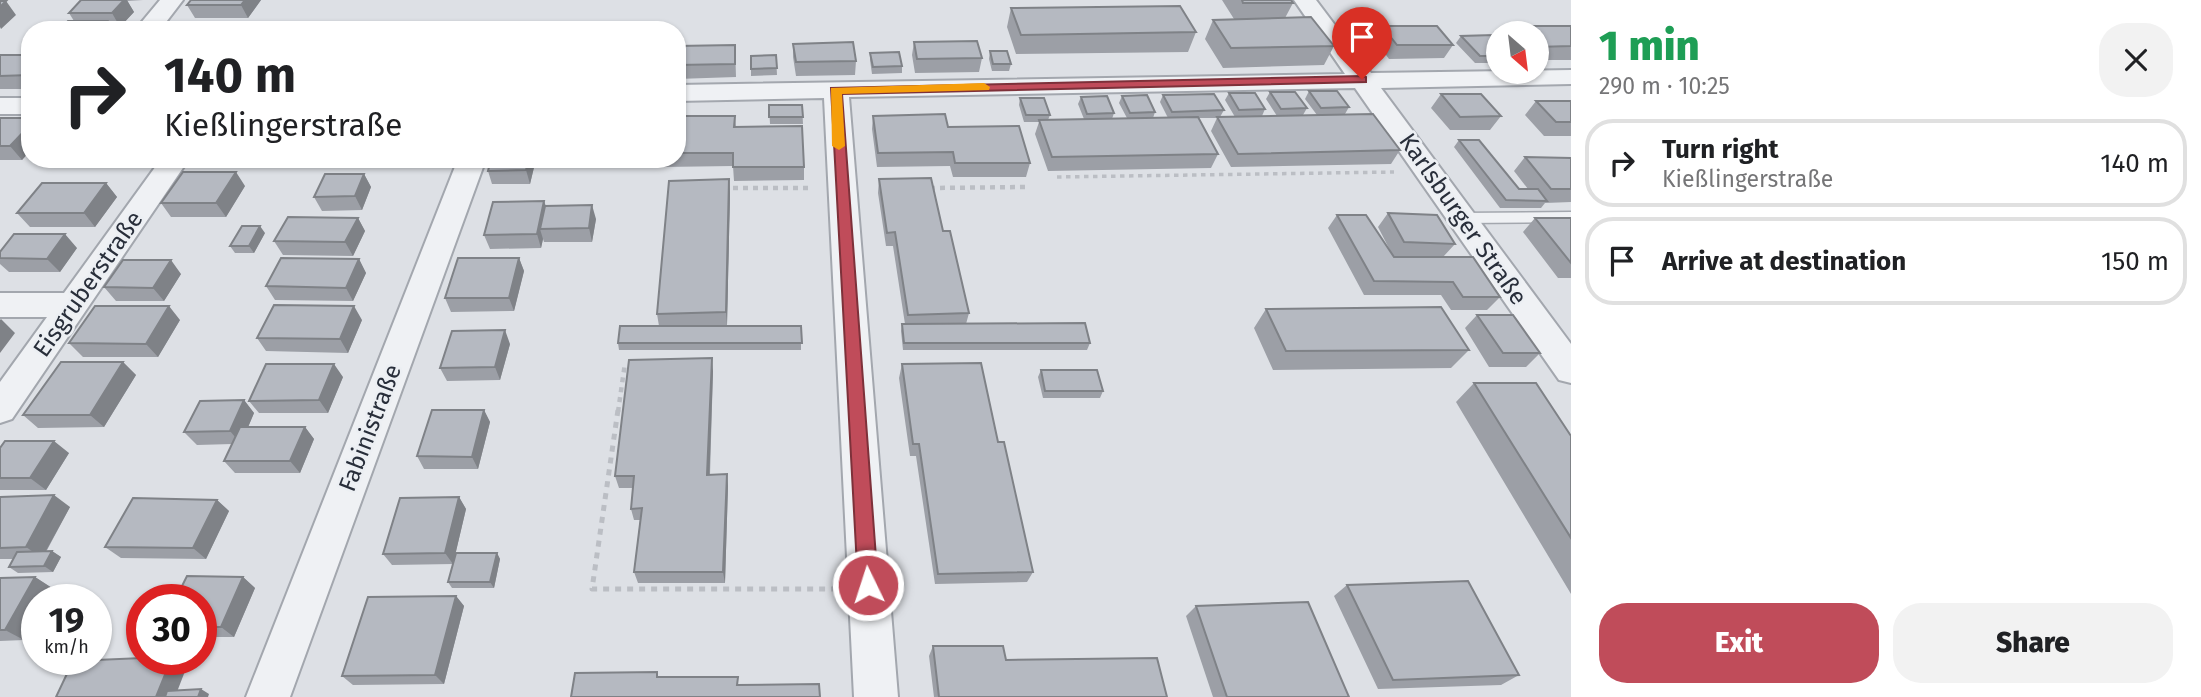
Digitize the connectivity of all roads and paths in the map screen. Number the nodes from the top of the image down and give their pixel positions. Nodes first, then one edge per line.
1 (172, 0) edge
2 (1305, 0) edge
3 (154, 21) edge
4 (1571, 77) edge
5 (1362, 79) junction
6 (836, 90) junction
7 (686, 93) edge
8 (0, 106) edge
9 (21, 106) edge
10 (169, 168) edge
11 (469, 168) edge
12 (1430, 171) junction
13 (1057, 177) dead end
14 (710, 187) edge
15 (1026, 187) dead end
16 (841, 188) junction
17 (922, 188) edge
18 (1571, 217) edge
19 (1461, 218) junction
20 (0, 305) edge
21 (73, 305) junction
22 (625, 363) dead end
23 (1571, 370) edge
24 (0, 409) edge
25 (836, 589) dead end
26 (268, 697) edge
27 (876, 697) edge

1 - 3 street
2 - 5 street, Karlsburger Straße
4 - 5 street
5 - 6 street
5 - 12 street, Karlsburger Straße
6 - 7 street
6 - 16 street
8 - 9 street
10 - 21 street, Eisgruberstraße
11 - 26 street, Fabinistraße
12 - 13 path
12 - 19 street, Karlsburger Straße
14 - 16 path
15 - 17 path
16 - 27 street
18 - 19 lane
19 - 23 street, Karlsburger Straße
20 - 21 street
21 - 24 street, Eisgruberstraße
22 - 25 path

